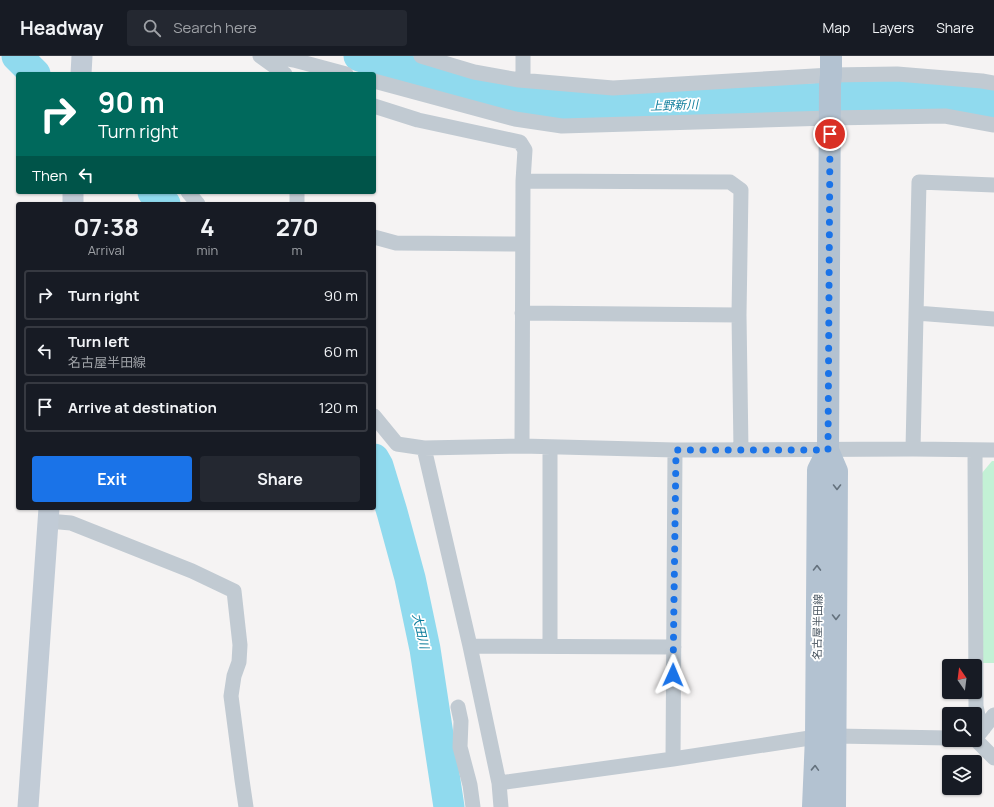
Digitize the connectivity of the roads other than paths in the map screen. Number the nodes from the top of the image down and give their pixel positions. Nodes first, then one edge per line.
1 (260, 56) edge
2 (272, 56) edge
3 (421, 56) edge
4 (523, 56) edge
5 (282, 72) edge
6 (339, 72) edge
7 (831, 72) edge
8 (523, 80) junction
9 (376, 83) edge
10 (994, 83) edge
11 (376, 107) edge
12 (830, 115) junction
13 (994, 125) edge
14 (523, 181) junction
15 (994, 185) edge
16 (190, 194) edge
17 (196, 202) edge
18 (376, 238) edge
19 (522, 244) junction
20 (522, 313) junction
21 (916, 313) junction
22 (739, 316) junction
23 (994, 319) edge
24 (376, 418) edge
25 (522, 446) junction
26 (550, 447) junction
27 (424, 448) junction
28 (913, 449) junction
29 (676, 450) junction
30 (741, 450) junction
31 (828, 450) junction
32 (975, 450) junction
33 (994, 450) edge
34 (49, 514) edge
35 (470, 646) junction
36 (550, 646) junction
37 (674, 647) junction
38 (458, 707) dead end
39 (994, 715) edge
40 (984, 728) junction
41 (826, 736) junction
42 (942, 738) edge
43 (994, 758) edge
44 (673, 759) junction
45 (500, 784) junction
46 (28, 807) edge
47 (246, 807) edge
48 (473, 807) edge
49 (501, 807) edge
50 (813, 807) edge
51 (835, 807) edge

1 - 5 street
2 - 6 street
3 - 8 street
4 - 8 street
7 - 8 street
7 - 10 street
7 - 12 main road, 名古屋半田線
9 - 12 street
11 - 14 street
12 - 13 street
12 - 31 main road, 名古屋半田線
14 - 19 street
14 - 22 street
15 - 21 street
16 - 17 street
18 - 19 street
19 - 20 street
20 - 22 street
20 - 25 street
21 - 23 street
21 - 28 street
22 - 30 street
24 - 27 street
25 - 26 street
25 - 27 street
26 - 29 street
26 - 36 street
27 - 35 street
28 - 31 street
28 - 32 street
29 - 30 street
29 - 37 street
30 - 31 street
31 - 41 main road, 名古屋半田線
32 - 33 street
32 - 40 street
34 - 46 street
34 - 47 street
35 - 36 street
35 - 45 street
36 - 37 street
37 - 44 street
38 - 48 street
39 - 40 street
40 - 43 street
41 - 42 street
41 - 44 street
50 -> 41 main road, 名古屋半田線
41 - 51 main road, 名古屋半田線
44 - 45 street
45 - 49 street

